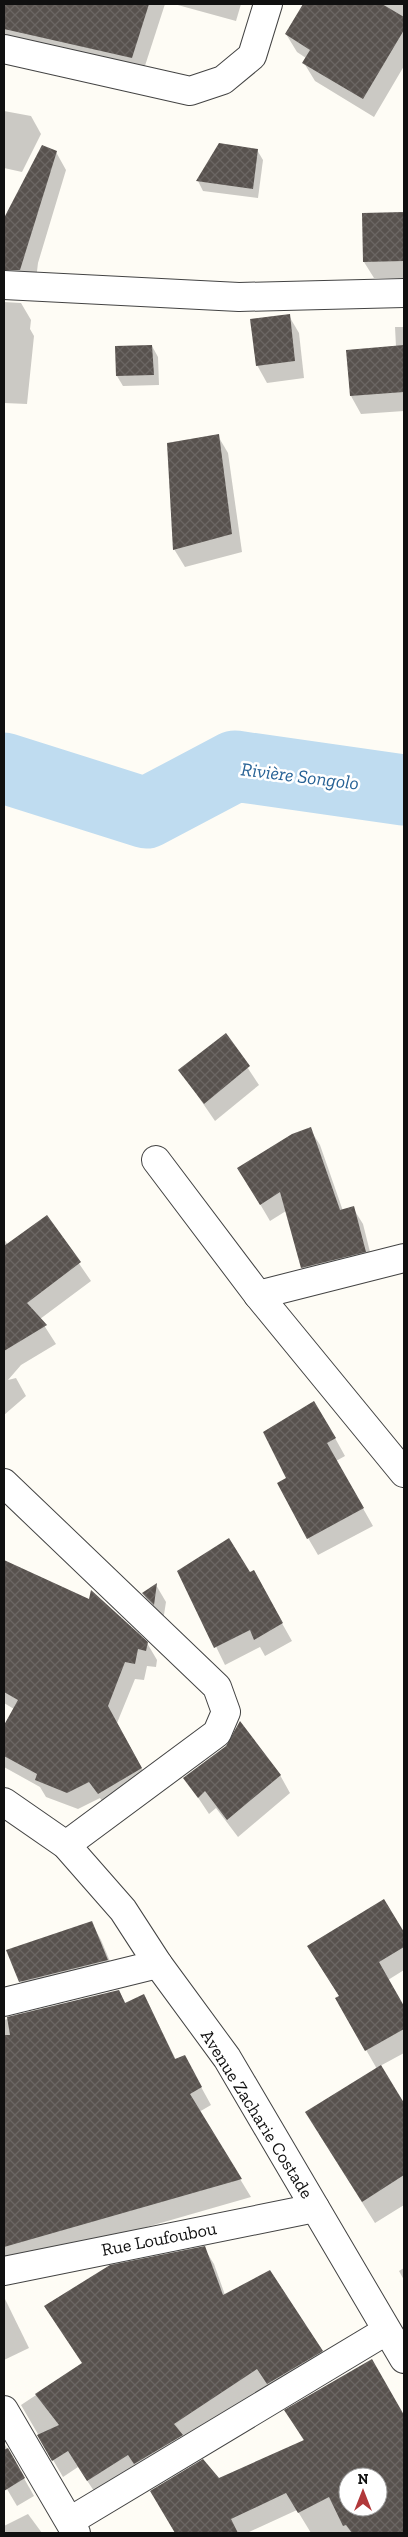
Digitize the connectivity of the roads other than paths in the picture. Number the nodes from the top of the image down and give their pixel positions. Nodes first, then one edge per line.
1 (268, 4) edge
2 (4, 49) edge
3 (4, 285) edge
4 (404, 293) edge
5 (156, 1160) dead end
6 (404, 1258) edge
7 (258, 1295) junction
8 (404, 1473) edge
9 (4, 1483) edge
10 (5, 1804) edge
11 (66, 1845) junction
12 (158, 1964) junction
13 (4, 2002) edge
14 (315, 2208) junction
15 (4, 2271) edge
16 (386, 2331) junction
17 (404, 2359) edge
18 (4, 2410) edge
19 (73, 2527) edge

1 - 2 street
3 - 4 street
5 - 7 street
6 - 7 street
7 - 8 street
9 - 11 street
10 - 11 street, Avenue Zacharie Costade
11 - 12 street, Avenue Zacharie Costade
12 - 13 street
12 - 14 street, Avenue Zacharie Costade
14 - 15 street, Rue Loufoubou
14 - 16 street, Avenue Zacharie Costade
16 - 17 street, Avenue Zacharie Costade
16 - 19 street
18 - 19 street

